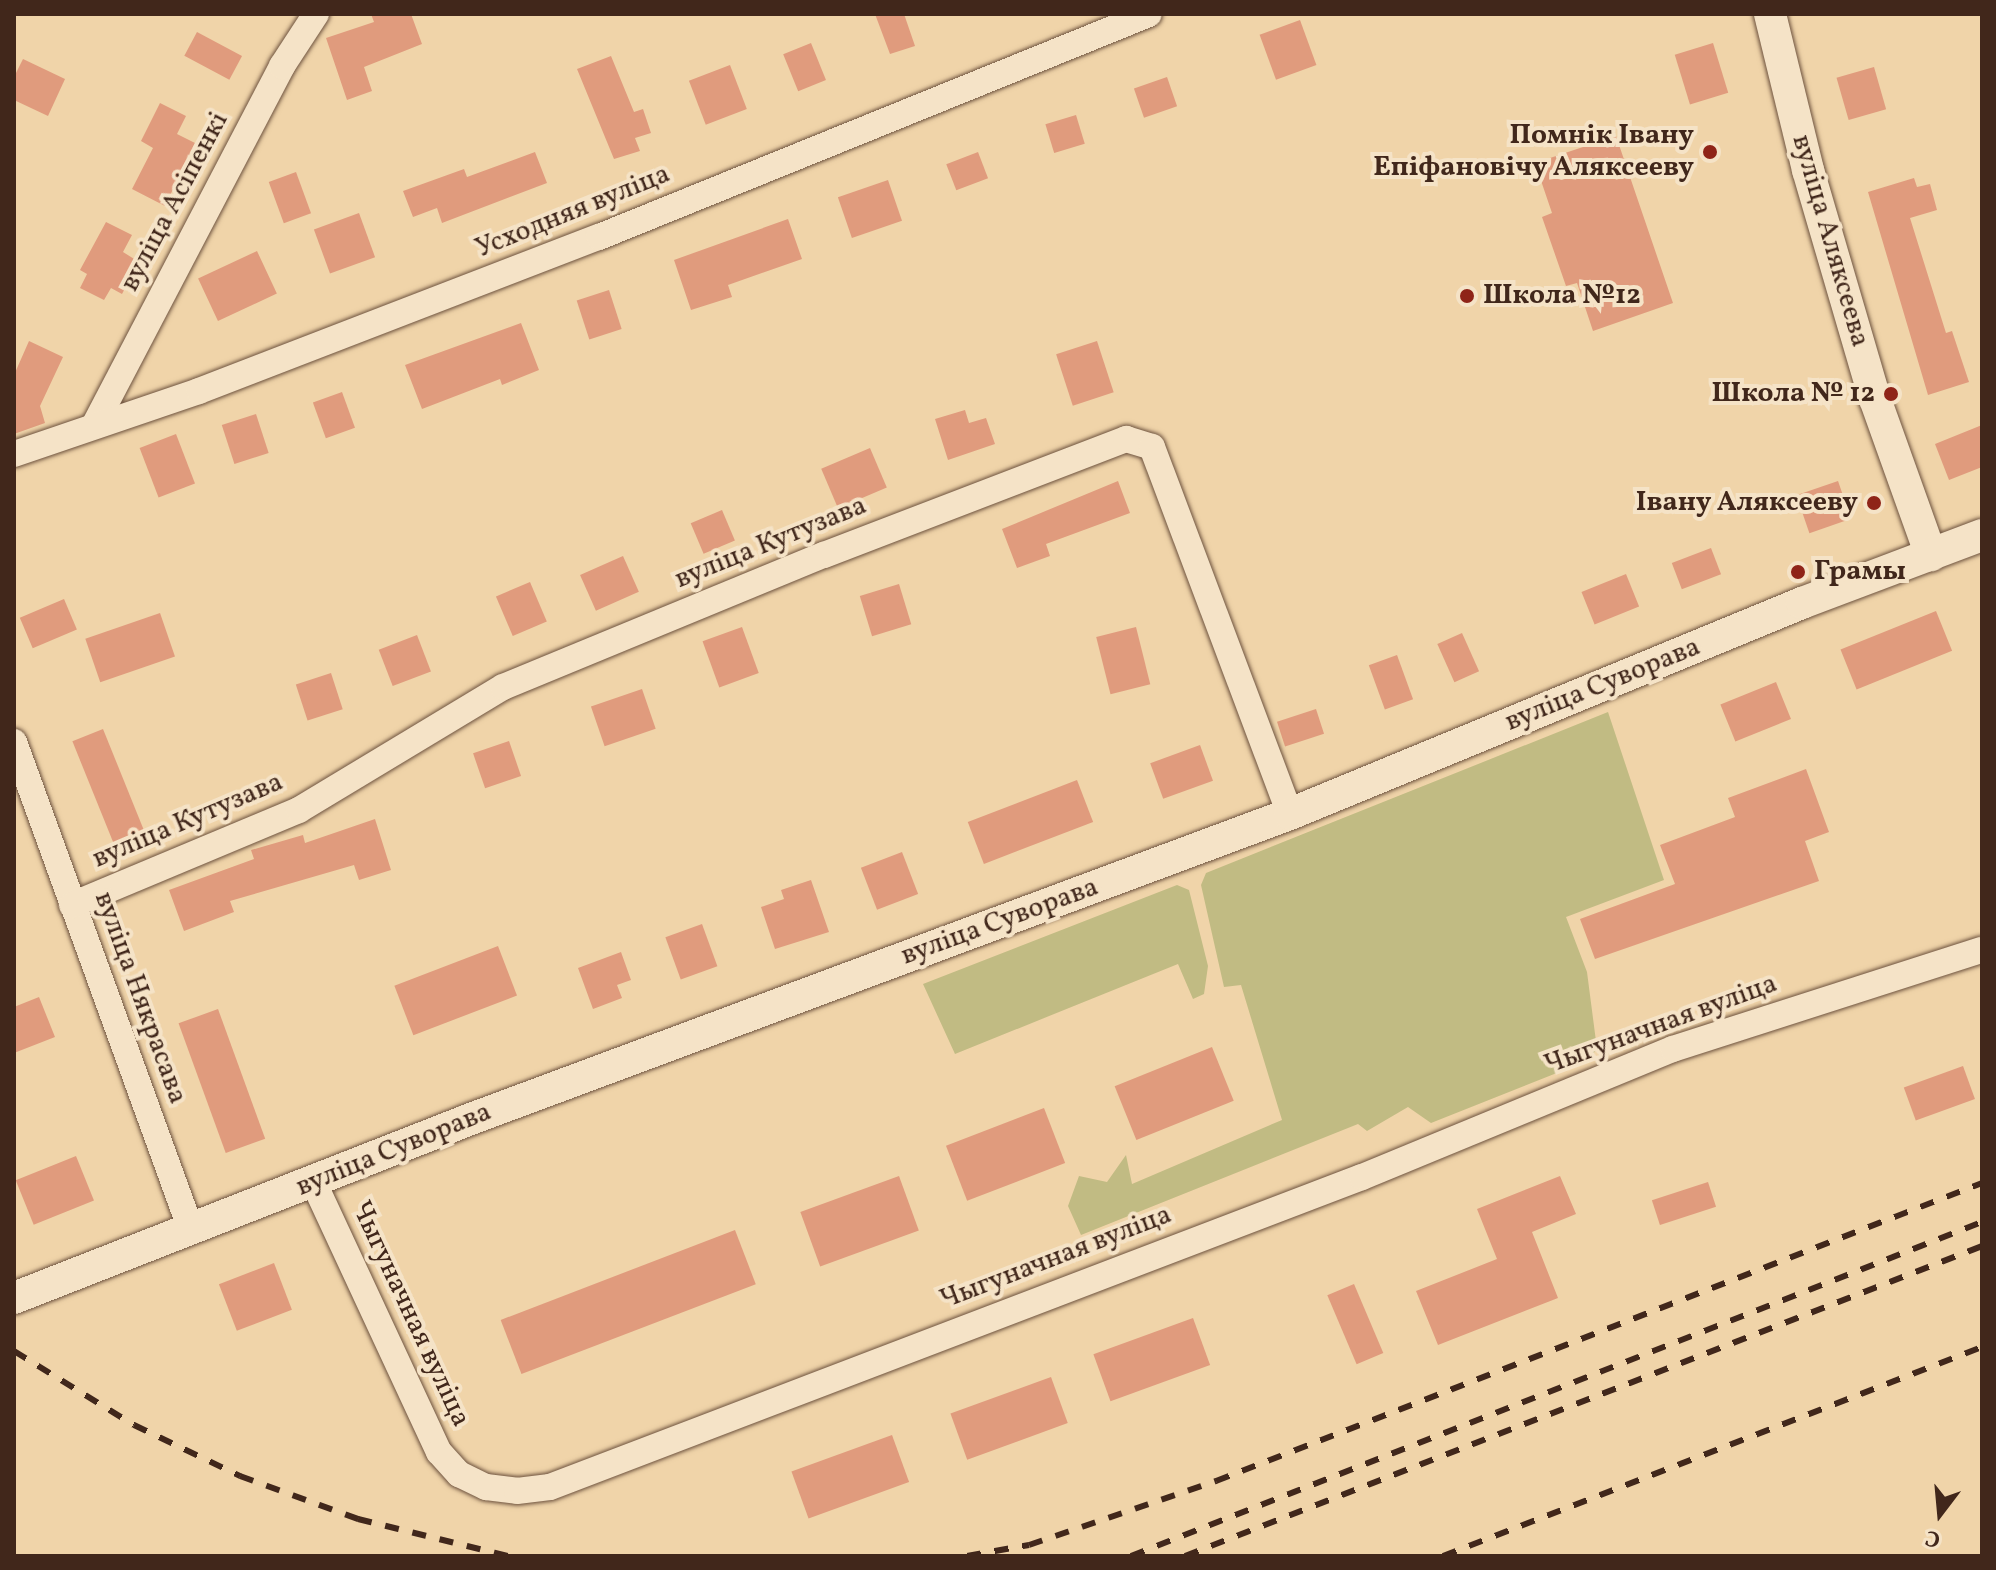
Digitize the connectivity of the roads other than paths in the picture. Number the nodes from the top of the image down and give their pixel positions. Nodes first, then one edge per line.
1 (316, 14) edge
2 (1149, 14) edge
3 (1770, 14) edge
4 (96, 422) junction
5 (14, 454) edge
6 (1982, 535) edge
7 (1931, 555) junction
8 (14, 742) edge
9 (1290, 814) junction
10 (72, 905) junction
11 (1982, 950) edge
12 (314, 1183) junction
13 (191, 1230) junction
14 (14, 1298) edge

1 - 4 street, вуліца Асіпенкі
2 - 4 street, Усходняя вуліца
3 - 7 street, вуліца Аляксеева
4 - 5 street, Усходняя вуліца
6 - 7 street, вуліца Суворава
7 - 9 street, вуліца Суворава
8 - 10 street, вуліца Някрасава
9 - 10 street, вуліца Кутузава
9 - 12 street, вуліца Суворава
10 - 13 street, вуліца Някрасава
11 - 12 street, Чыгуначная вуліца
12 - 13 street, вуліца Суворава
13 - 14 street, вуліца Суворава

